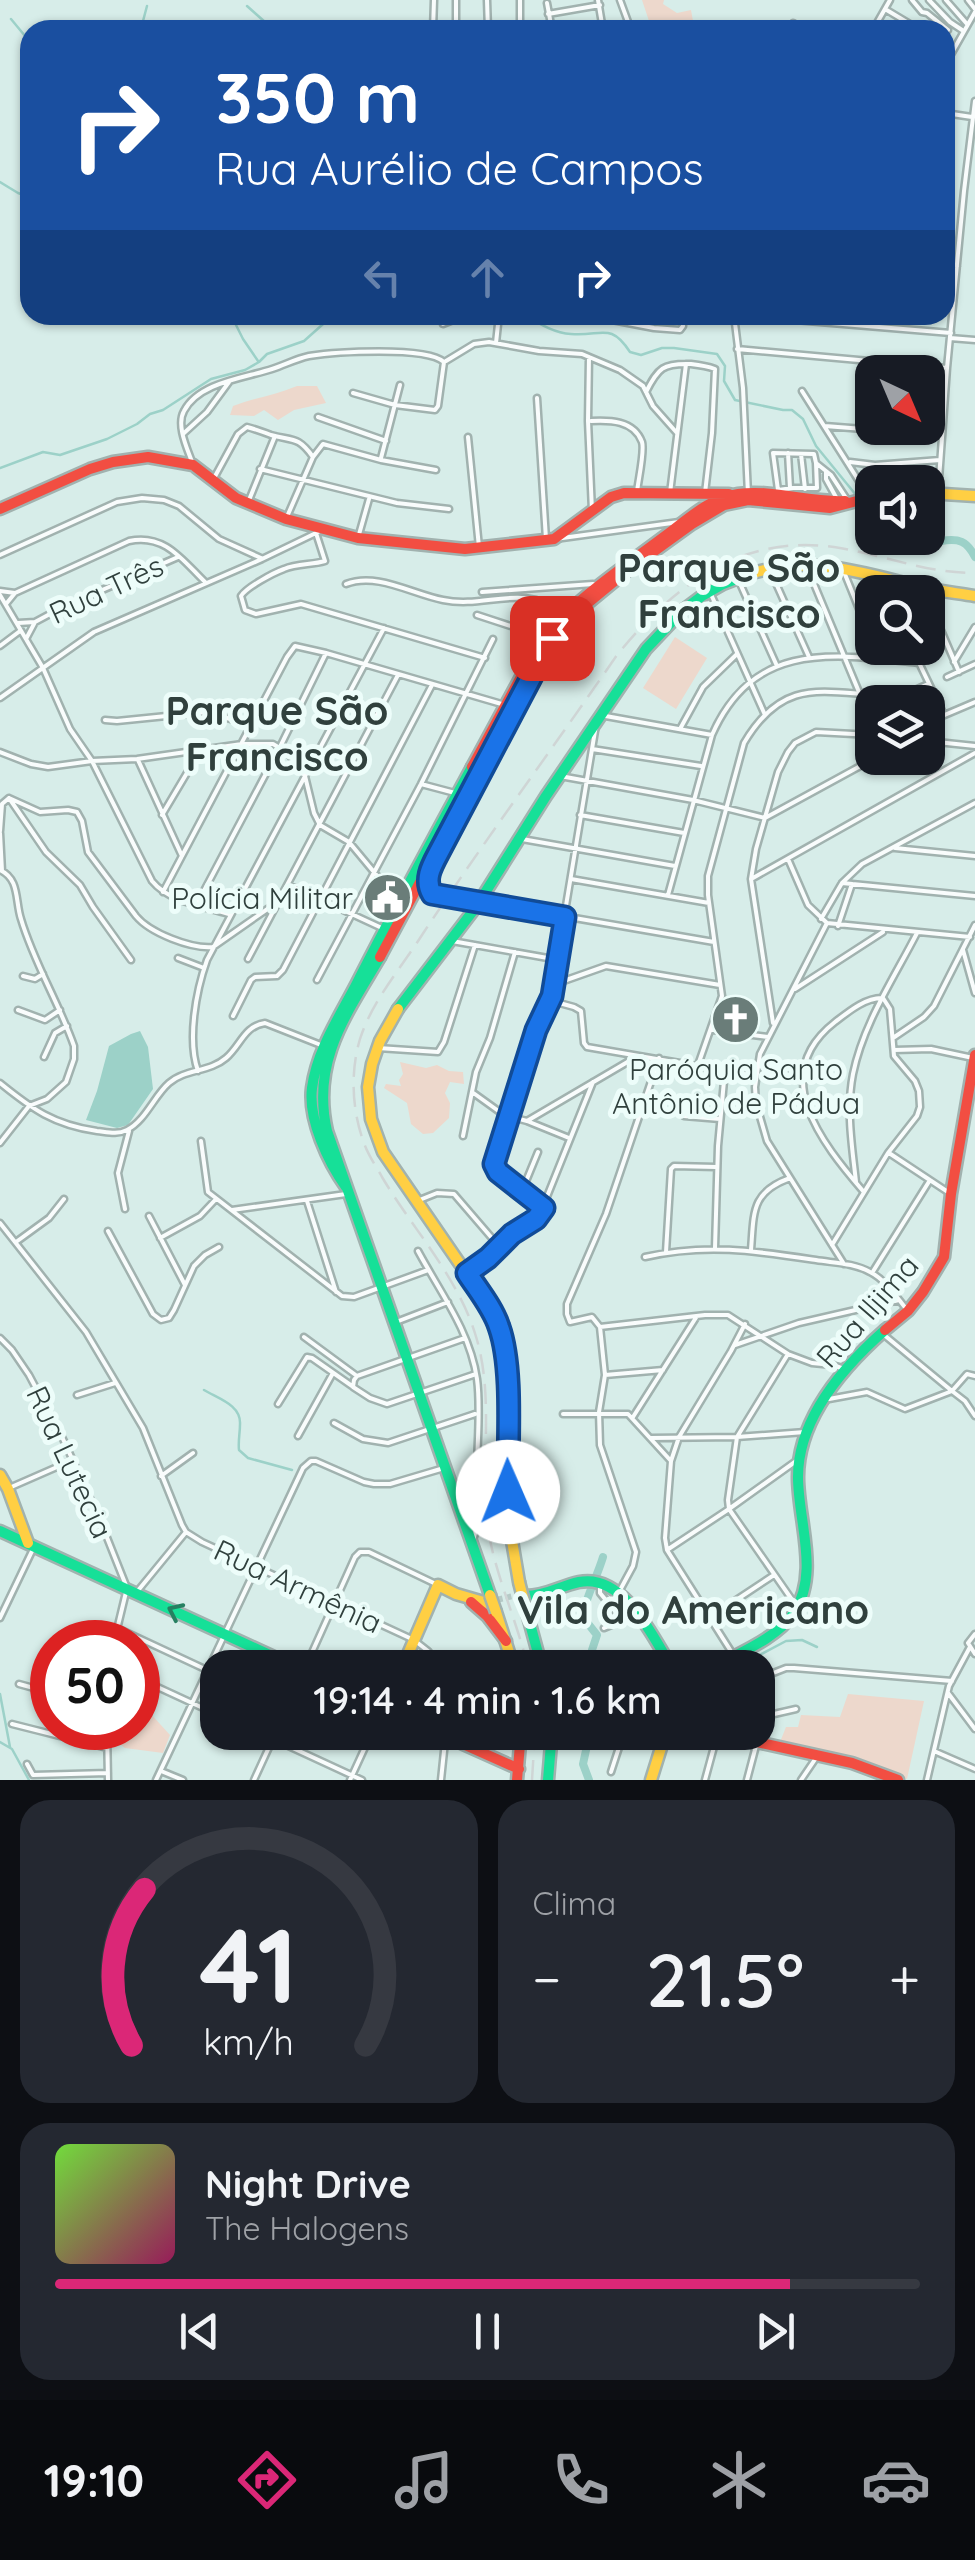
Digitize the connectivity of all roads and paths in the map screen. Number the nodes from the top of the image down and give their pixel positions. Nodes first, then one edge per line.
1 (890, 0) edge
2 (912, 0) edge
3 (929, 0) edge
4 (946, 0) edge
5 (968, 0) edge
6 (546, 3) dead end
7 (599, 3) edge
8 (885, 9) junction
9 (975, 10) edge
10 (548, 14) junction
11 (550, 20) edge
12 (878, 20) edge
13 (903, 20) edge
14 (936, 20) edge
15 (948, 20) edge
16 (967, 24) junction
17 (955, 25) edge
18 (964, 31) junction
19 (955, 47) edge
20 (975, 101) edge
21 (955, 115) edge
22 (972, 117) junction
23 (964, 191) junction
24 (975, 192) edge
25 (957, 266) joint
26 (955, 289) edge
27 (498, 325) edge
28 (638, 325) edge
29 (683, 325) edge
30 (735, 325) edge
31 (844, 325) edge
32 (952, 325) edge
33 (951, 335) junction
34 (975, 340) edge
35 (496, 343) junction
36 (737, 349) junction
37 (589, 357) junction
38 (444, 362) junction
39 (686, 364) junction
40 (946, 368) junction
41 (230, 381) junction
42 (945, 382) edge
43 (400, 386) dead end
44 (802, 391) dead end
45 (646, 392) junction
46 (353, 393) dead end
47 (537, 398) dead end
48 (395, 405) junction
49 (318, 417) dead end
50 (588, 421) junction
51 (825, 426) junction
52 (855, 429) edge
53 (677, 433) junction
54 (183, 434) junction
55 (275, 436) junction
56 (468, 436) dead end
57 (386, 441) junction
58 (941, 445) edge
59 (788, 452) junction
60 (801, 453) junction
61 (313, 457) junction
62 (380, 460) junction
63 (940, 460) junction
64 (848, 462) junction
65 (816, 463) junction
66 (192, 464) junction
67 (939, 465) edge
68 (260, 469) junction
69 (436, 470) dead end
70 (303, 481) junction
71 (213, 482) junction
72 (790, 488) junction
73 (637, 492) junction
74 (670, 493) junction
75 (748, 494) junction
76 (855, 494) edge
77 (945, 494) edge
78 (975, 496) edge
79 (369, 497) junction
80 (720, 497) junction
81 (800, 498) junction
82 (855, 498) edge
83 (855, 499) edge
84 (247, 504) junction
85 (0, 509) edge
86 (449, 509) dead end
87 (592, 511) junction
88 (286, 518) junction
89 (684, 521) junction
90 (319, 531) junction
91 (358, 538) junction
92 (550, 539) junction
93 (479, 548) junction
94 (0, 554) edge
95 (178, 556) junction
96 (262, 559) junction
97 (806, 564) junction
98 (769, 568) junction
99 (842, 568) junction
100 (879, 575) edge
101 (738, 578) junction
102 (206, 583) junction
103 (346, 584) dead end
104 (598, 587) junction
105 (709, 591) junction
106 (482, 592) dead end
107 (15, 593) junction
108 (945, 593) edge
109 (0, 595) edge
110 (975, 596) edge
111 (855, 599) edge
112 (548, 603) junction
113 (6, 604) junction
114 (571, 612) junction
115 (478, 615) dead end
116 (35, 622) junction
117 (17, 623) junction
118 (975, 627) edge
119 (384, 628) junction
120 (21, 630) junction
121 (26, 639) junction
122 (494, 639) dead end
123 (546, 640) junction
124 (945, 641) edge
125 (0, 646) edge
126 (326, 652) junction
127 (737, 654) junction
128 (809, 656) junction
129 (844, 656) junction
130 (855, 657) edge
131 (38, 658) junction
132 (56, 658) junction
133 (484, 658) junction
134 (954, 662) junction
135 (364, 664) junction
136 (975, 664) edge
137 (920, 665) edge
138 (777, 666) junction
139 (43, 668) junction
140 (959, 672) junction
141 (398, 675) junction
142 (47, 677) junction
143 (947, 677) dead end
144 (750, 683) junction
145 (928, 684) edge
146 (432, 685) junction
147 (856, 685) edge
148 (855, 692) edge
149 (466, 696) junction
150 (0, 698) edge
151 (975, 702) edge
152 (505, 705) junction
153 (945, 715) edge
154 (764, 716) junction
155 (598, 718) junction
156 (105, 720) dead end
157 (251, 725) junction
158 (680, 729) junction
159 (855, 734) edge
160 (712, 735) junction
161 (242, 744) junction
162 (590, 744) junction
163 (945, 744) edge
164 (280, 747) junction
165 (975, 749) edge
166 (200, 751) junction
167 (0, 752) edge
168 (137, 759) junction
169 (92, 761) junction
170 (702, 766) junction
171 (855, 769) edge
172 (305, 776) junction
173 (560, 776) junction
174 (586, 781) junction
175 (421, 784) junction
176 (461, 795) junction
177 (9, 798) junction
178 (693, 800) junction
179 (975, 803) edge
180 (726, 809) junction
181 (162, 815) junction
182 (580, 815) junction
183 (766, 818) junction
184 (320, 825) junction
185 (0, 832) edge
186 (436, 833) junction
187 (684, 833) junction
188 (520, 839) junction
189 (349, 842) junction
190 (892, 847) junction
191 (575, 848) junction
192 (438, 854) junction
193 (182, 856) junction
194 (975, 856) edge
195 (788, 859) junction
196 (675, 866) junction
197 (429, 870) junction
198 (1, 871) edge
199 (415, 872) junction
200 (374, 873) junction
201 (570, 879) junction
202 (750, 879) junction
203 (842, 882) junction
204 (287, 884) junction
205 (852, 884) junction
206 (163, 892) junction
207 (433, 894) junction
208 (668, 895) junction
209 (975, 896) edge
210 (414, 897) junction
211 (488, 899) junction
212 (318, 900) junction
213 (276, 903) junction
214 (709, 903) junction
215 (197, 904) junction
216 (402, 906) junction
217 (230, 915) junction
218 (351, 915) junction
219 (565, 917) junction
220 (824, 921) junction
221 (975, 925) edge
222 (838, 926) junction
223 (223, 928) junction
224 (384, 929) junction
225 (886, 930) junction
226 (917, 933) junction
227 (231, 936) junction
228 (970, 937) junction
229 (452, 940) junction
230 (714, 942) junction
231 (475, 945) junction
232 (213, 948) junction
233 (963, 950) junction
234 (515, 952) junction
235 (178, 958) dead end
236 (248, 959) dead end
237 (132, 960) dead end
238 (559, 960) junction
239 (204, 968) junction
240 (43, 974) junction
241 (23, 976) dead end
242 (316, 980) dead end
243 (554, 984) junction
244 (720, 984) junction
245 (790, 992) junction
246 (975, 993) edge
247 (883, 998) junction
248 (550, 1000) junction
249 (18, 1010) dead end
250 (60, 1010) junction
251 (233, 1016) dead end
252 (67, 1026) junction
253 (773, 1026) junction
254 (711, 1030) junction
255 (768, 1037) junction
256 (892, 1038) junction
257 (327, 1048) junction
258 (378, 1048) junction
259 (893, 1050) junction
260 (639, 1055) junction
261 (44, 1057) dead end
262 (974, 1057) edge
263 (660, 1058) junction
264 (757, 1064) junction
265 (698, 1065) junction
266 (725, 1070) junction
267 (802, 1070) junction
268 (198, 1071) junction
269 (755, 1076) junction
270 (593, 1082) junction
271 (0, 1083) edge
272 (472, 1092) junction
273 (47, 1099) junction
274 (29, 1106) junction
275 (970, 1112) edge
276 (39, 1113) junction
277 (684, 1116) dead end
278 (509, 1117) junction
279 (720, 1119) junction
280 (527, 1121) junction
281 (129, 1129) junction
282 (2, 1136) edge
283 (463, 1136) dead end
284 (570, 1138) junction
285 (201, 1141) dead end
286 (0, 1143) edge
287 (538, 1152) dead end
288 (888, 1153) junction
289 (717, 1168) junction
290 (790, 1178) junction
291 (930, 1180) junction
292 (856, 1182) junction
293 (522, 1190) junction
294 (863, 1191) junction
295 (349, 1192) junction
296 (952, 1194) junction
297 (216, 1198) junction
298 (64, 1199) dead end
299 (307, 1201) junction
300 (418, 1202) junction
301 (544, 1208) junction
302 (125, 1209) dead end
303 (232, 1210) junction
304 (149, 1216) dead end
305 (0, 1222) edge
306 (108, 1231) dead end
307 (160, 1238) junction
308 (16, 1243) junction
309 (832, 1244) junction
310 (499, 1246) junction
311 (219, 1247) dead end
312 (715, 1248) junction
313 (751, 1250) junction
314 (418, 1251) dead end
315 (666, 1252) junction
316 (645, 1257) dead end
317 (844, 1264) junction
318 (428, 1270) junction
319 (872, 1272) junction
320 (467, 1273) junction
321 (185, 1285) junction
322 (381, 1288) junction
323 (336, 1292) junction
324 (899, 1300) junction
325 (448, 1302) junction
326 (908, 1311) junction
327 (696, 1316) junction
328 (394, 1323) junction
329 (744, 1324) junction
330 (600, 1327) junction
331 (882, 1333) junction
332 (304, 1337) dead end
333 (762, 1337) junction
334 (465, 1338) junction
335 (2, 1340) edge
336 (735, 1345) junction
337 (788, 1354) junction
338 (405, 1358) junction
339 (844, 1369) junction
340 (664, 1370) junction
341 (333, 1373) junction
342 (476, 1374) junction
343 (357, 1376) junction
344 (604, 1376) junction
345 (975, 1376) edge
346 (115, 1383) junction
347 (353, 1388) junction
348 (952, 1391) junction
349 (419, 1393) junction
350 (78, 1394) dead end
351 (824, 1400) junction
352 (278, 1404) dead end
353 (599, 1412) junction
354 (477, 1413) junction
355 (563, 1414) dead end
356 (975, 1416) edge
357 (634, 1417) junction
358 (334, 1423) dead end
359 (431, 1430) junction
360 (805, 1432) junction
361 (298, 1436) dead end
362 (680, 1436) junction
363 (738, 1437) junction
364 (651, 1438) junction
365 (193, 1453) dead end
366 (799, 1459) junction
367 (73, 1460) junction
368 (671, 1461) junction
369 (444, 1468) junction
370 (0, 1475) edge
371 (161, 1476) junction
372 (8, 1489) junction
373 (729, 1510) junction
374 (0, 1530) edge
375 (186, 1532) junction
376 (472, 1542) junction
377 (31, 1545) junction
378 (668, 1550) junction
379 (254, 1567) junction
380 (774, 1575) junction
381 (597, 1581) junction
382 (438, 1585) junction
383 (131, 1591) junction
384 (619, 1593) junction
385 (456, 1594) junction
386 (526, 1596) tunnel mouth
387 (334, 1603) junction
388 (491, 1603) junction
389 (797, 1608) junction
390 (711, 1616) junction
391 (0, 1618) edge
392 (120, 1620) edge
393 (604, 1628) dead end
394 (224, 1634) junction
395 (974, 1635) edge
396 (414, 1640) junction
397 (506, 1641) junction
398 (970, 1647) junction
399 (160, 1648) edge
400 (216, 1650) edge
401 (260, 1650) edge
402 (310, 1650) edge
403 (410, 1650) edge
404 (428, 1650) edge
405 (509, 1650) edge
406 (537, 1650) edge
407 (660, 1650) edge
408 (728, 1650) edge
409 (750, 1650) edge
410 (975, 1654) edge
411 (200, 1667) edge
412 (775, 1672) edge
413 (952, 1680) junction
414 (19, 1684) dead end
415 (200, 1686) edge
416 (30, 1687) edge
417 (160, 1689) edge
418 (948, 1693) junction
419 (192, 1704) junction
420 (200, 1707) edge
421 (796, 1708) dead end
422 (775, 1714) edge
423 (12, 1724) dead end
424 (30, 1729) edge
425 (975, 1729) edge
426 (775, 1744) edge
427 (107, 1750) edge
428 (268, 1750) edge
429 (295, 1750) edge
430 (364, 1750) edge
431 (441, 1750) edge
432 (472, 1750) edge
433 (550, 1750) edge
434 (619, 1750) edge
435 (660, 1750) edge
436 (713, 1750) edge
437 (750, 1750) edge
438 (934, 1751) junction
439 (818, 1754) junction
440 (27, 1764) dead end
441 (975, 1769) edge
442 (161, 1771) junction
443 (612, 1772) dead end
444 (518, 1774) edge
445 (806, 1774) junction
446 (108, 1776) edge
447 (351, 1778) edge
448 (892, 1779) edge
449 (156, 1780) edge
450 (183, 1780) edge
451 (254, 1780) edge
452 (362, 1780) edge
453 (440, 1780) edge
454 (548, 1780) edge
455 (651, 1780) edge
456 (705, 1780) edge
457 (747, 1780) edge
458 (801, 1780) edge
459 (814, 1780) edge
460 (927, 1780) edge

1 - 8 street
2 - 14 street
3 - 15 street
4 - 16 street
5 - 9 street
6 - 10 street
7 - 10 street
8 - 12 street
8 - 13 street
9 - 16 street
10 - 11 street
16 - 18 street
17 - 18 street
18 - 19 street
20 - 22 street
21 - 22 street
22 - 23 street
23 - 24 street
23 - 25 street
25 - 26 street
27 - 35 street
28 - 29 street
30 - 36 street
31 - 33 street
32 - 33 street
33 - 34 street
33 - 40 street
35 - 37 street
35 - 38 street
36 - 40 street
36 - 75 street
37 - 45 street
37 - 50 street
38 - 41 street
38 - 48 street
39 - 45 street
39 - 53 street
39 - 80 street
40 - 42 street
41 - 54 street
41 - 54 street
43 - 48 street
44 - 51 street
45 - 53 street
46 - 48 street
47 - 92 street
48 - 57 street
49 - 57 street
50 - 73 street
50 - 87 street
51 - 52 street
51 - 64 street
53 - 74 street
54 - 66 street
55 - 61 street
55 - 68 street
55 - 71 street
56 - 93 street
57 - 62 street
58 - 63 street
59 - 60 street
59 - 72 street
59 - 72 street
60 - 65 street
60 - 81 street
61 - 62 street
61 - 70 street
62 - 69 street
63 - 64 street
63 - 67 street
64 - 76 street
65 - 81 street
65 - 82 street
66 - 71 main road
66 - 85 main road
68 - 70 street
68 - 84 street
70 - 79 street
70 - 88 street
71 - 84 main road
72 - 81 street
73 - 74 main road
73 - 87 main road
74 - 80 main road
75 - 80 main road
75 - 81 main road
77 - 78 main road
79 - 86 street
79 - 91 street
80 - 81 main road
80 - 89 main road
80 - 114 main road
81 - 83 main road
84 - 88 main road
87 - 92 main road
88 - 90 main road
89 - 92 street
89 - 104 main road
90 - 91 main road
90 - 96 street
90 - 119 street
91 - 93 main road
92 - 93 main road
94 - 96 street
95 - 102 street
95 - 107 street
95 - 116 street, Rua Três
96 - 102 street
97 - 98 main road
97 - 99 main road
97 - 129 street
98 - 101 main road
98 - 128 street
99 - 100 main road
99 - 111 street
101 - 105 main road
101 - 138 street
102 - 132 street
103 - 112 street
104 - 106 street
104 - 114 main road
105 - 127 street
105 - 155 main road
107 - 109 street
107 - 113 street
108 - 110 main road
109 - 113 street
112 - 114 street
112 - 115 street
113 - 117 street
114 - 123 main road
116 - 117 street, Rua Três
116 - 121 street, Rua Três
117 - 120 street
118 - 134 street
119 - 133 street
119 - 135 street
120 - 121 street
120 - 125 street
121 - 131 street
122 - 133 street
123 - 152 main road
123 - 176 main road
124 - 134 street
126 - 135 street
126 - 157 street
126 - 164 street
127 - 144 street
127 - 158 street
128 - 129 street
128 - 138 street
129 - 130 street
129 - 147 street
131 - 132 street
131 - 139 street
132 - 139 street
132 - 142 street
133 - 149 street
134 - 140 street
135 - 141 street
135 - 172 street
136 - 140 street
137 - 145 street
138 - 144 street
139 - 142 street
139 - 150 street
140 - 143 street
141 - 146 street
141 - 184 street
142 - 169 street
144 - 154 street
144 - 160 street
146 - 149 street
146 - 189 street
148 - 154 street
149 - 152 street
149 - 175 street
151 - 153 street
152 - 176 main road
154 - 180 street
155 - 158 street
155 - 162 main road
156 - 157 street
157 - 161 street
158 - 160 street
159 - 183 street
160 - 170 street
161 - 164 street
161 - 166 street
161 - 193 street
162 - 170 street
162 - 173 main road
162 - 174 street
163 - 165 street
164 - 172 street
164 - 215 street
165 - 195 street
166 - 168 street
166 - 181 street
167 - 169 street
168 - 169 street
168 - 181 street
169 - 206 street
170 - 178 street
171 - 183 street
172 - 184 street
172 - 217 street
173 - 174 street
173 - 188 main road
174 - 178 street
174 - 182 street
175 - 176 street
175 - 200 street
176 - 186 main road
176 - 192 main road
177 - 185 street
177 - 232 street
177 - 237 street
178 - 180 street
178 - 187 street
179 - 190 street
180 - 183 street
180 - 214 street
181 - 193 street
182 - 187 street
182 - 191 street
183 - 202 street
184 - 189 street
184 - 204 street
185 - 198 street
186 - 192 main road
186 - 199 main road
187 - 196 street
188 - 191 street
188 - 211 main road
189 - 200 street
189 - 212 street
190 - 194 street
190 - 203 street
191 - 196 street
191 - 201 street
192 - 197 main road
193 - 206 street
195 - 202 street
195 - 220 street
196 - 208 street
197 - 207 street
197 - 210 main road
198 - 240 street
199 - 210 main road
199 - 216 main road
200 - 216 street
200 - 218 street
201 - 208 street
201 - 219 street
202 - 253 street
203 - 205 street
203 - 220 street
204 - 212 street
204 - 213 street
205 - 209 street
205 - 222 street
206 - 215 street
207 - 210 street
207 - 211 street, bridge
208 - 214 street
210 - 216 main road
211 - 219 street
211 - 229 main road
212 - 218 street
212 - 251 street
213 - 227 street
213 - 236 street
214 - 230 street
215 - 217 street
216 - 224 main road
216 - 257 main road
217 - 223 street
218 - 224 street
218 - 242 street
219 - 230 street
219 - 238 street
220 - 222 street
220 - 245 street
221 - 228 street
222 - 225 street
223 - 227 street
223 - 232 street
224 - 257 main road
225 - 226 street
225 - 245 street
226 - 228 street
226 - 247 street
227 - 232 street
228 - 233 street
229 - 231 street
229 - 258 main road
230 - 244 street
231 - 234 street
231 - 258 street
232 - 239 street
233 - 246 street
233 - 256 street
234 - 238 street
234 - 272 street
235 - 239 street
238 - 243 street
239 - 268 street
240 - 241 street
240 - 250 street
243 - 244 street
243 - 248 street
244 - 254 street
245 - 253 street
247 - 256 street
247 - 267 street
247 - 292 street
248 - 260 street
248 - 278 street
249 - 250 street
250 - 252 street
252 - 261 street
252 - 273 street
253 - 255 street
254 - 255 street
254 - 265 street
255 - 264 street
256 - 259 street
257 - 268 street
257 - 295 main road
258 - 300 main road
259 - 262 street
259 - 288 street
260 - 263 street
260 - 270 street
262 - 275 main road, Rua Iljima
263 - 265 street
263 - 330 street
264 - 267 street
264 - 269 street
265 - 266 street
266 - 269 street
266 - 279 street
267 - 292 street
268 - 281 street
269 - 290 street
270 - 280 street
270 - 284 street
271 - 274 street
272 - 278 street
272 - 283 street
273 - 274 street
273 - 276 street
274 - 276 street
274 - 282 street
275 - 296 main road, Rua Iljima
276 - 281 street
277 - 279 street
278 - 280 street
278 - 293 street
279 - 289 street
280 - 284 street
281 - 302 street
282 - 286 street
284 - 301 street
285 - 297 street
287 - 293 street
288 - 291 street
288 - 294 street
289 - 312 street
289 - 315 street
290 - 309 street
290 - 313 street
291 - 296 street
291 - 319 street
292 - 294 street
293 - 301 street
294 - 309 street
295 - 299 street
295 - 322 main road
296 - 326 main road, Rua Iljima
297 - 303 street
297 - 307 street
298 - 308 street
299 - 303 street
299 - 323 street
300 - 310 street
300 - 320 main road
301 - 310 street
303 - 323 street
304 - 307 street
305 - 308 street, Rua Armênia
306 - 321 street
307 - 321 street
308 - 346 street, Rua Armênia
309 - 317 street
310 - 320 street
311 - 321 street
312 - 313 street
312 - 315 street
313 - 317 street
314 - 318 street
315 - 316 street
317 - 319 street
318 - 322 street
318 - 325 street
319 - 324 street
320 - 406 main road, bridge
322 - 323 street
322 - 328 main road
324 - 326 street
324 - 333 street
325 - 328 street
325 - 334 street
326 - 331 main road, Rua Iljima
327 - 329 street
327 - 330 street
327 - 340 street
328 - 338 main road
329 - 333 street
329 - 336 street
330 - 344 street
331 - 339 main road, Rua Iljima
331 - 348 street
332 - 343 street
333 - 336 street
333 - 337 street
334 - 338 street
334 - 342 street
335 - 367 street, Rua Lutecia
336 - 362 street
337 - 339 street
337 - 363 street
338 - 343 street
338 - 349 main road
339 - 351 main road, Rua Iljima
340 - 344 street
340 - 357 street
341 - 347 street
341 - 352 street
341 - 361 street
342 - 349 street
342 - 354 street
343 - 347 street
344 - 353 street
345 - 348 street
346 - 350 street
346 - 371 street, Rua Armênia
347 - 349 street
348 - 351 street
348 - 356 street
349 - 359 main road
351 - 360 main road, Rua Iljima
353 - 355 street
353 - 357 street
353 - 384 street
354 - 359 street
354 - 376 street
357 - 364 street
358 - 359 street
359 - 369 main road
360 - 363 street
360 - 366 main road, Rua Iljima
362 - 363 street
362 - 364 street
362 - 368 street
363 - 373 street
364 - 368 street
365 - 371 street
366 - 373 street
366 - 389 main road, Rua Iljima
367 - 372 street
367 - 383 street, Rua Lutecia
368 - 378 street
369 - 376 main road
369 - 379 street
370 - 372 main road
371 - 375 street, Rua Armênia
372 - 377 main road
373 - 378 street
373 - 380 street
374 - 377 main road
375 - 379 street, Rua Armênia
375 - 383 street
376 - 388 main road
377 - 383 main road
377 - 391 street
378 - 390 street
379 - 387 street, Rua Armênia
379 - 394 street
380 - 389 street
380 - 390 street
381 - 384 main road
381 - 386 main road
381 - 393 street
382 - 385 main road
382 - 387 street
382 - 396 main road
383 - 392 street
394 -> 383 main road
384 - 407 main road
385 - 388 main road
385 - 397 main road
387 - 396 street, Rua Armênia
387 - 402 street
388 - 397 main road
389 - 409 main road
390 - 408 street
394 - 400 street
394 - 401 main road
395 - 398 street
396 - 403 main road
396 - 404 street
397 - 405 main road
398 - 410 street
398 - 413 street
399 - 411 street
412 - 413 street
413 - 418 street
414 - 416 street
415 - 419 street
417 - 419 street
418 - 425 street
418 - 438 street
419 - 420 street
419 - 442 street
421 - 422 street
423 - 424 street
426 - 439 main road
427 - 446 street
428 - 451 street
429 - 447 street
430 - 447 street
431 - 453 street
432 - 444 main road
433 - 454 main road
434 - 443 street
435 - 455 main road
436 - 456 street
437 - 457 street
438 - 441 street
438 - 460 street
439 - 445 street
439 - 448 main road
440 - 446 street
442 - 449 street
442 - 450 street
445 - 458 street
445 - 459 street
447 - 452 street

